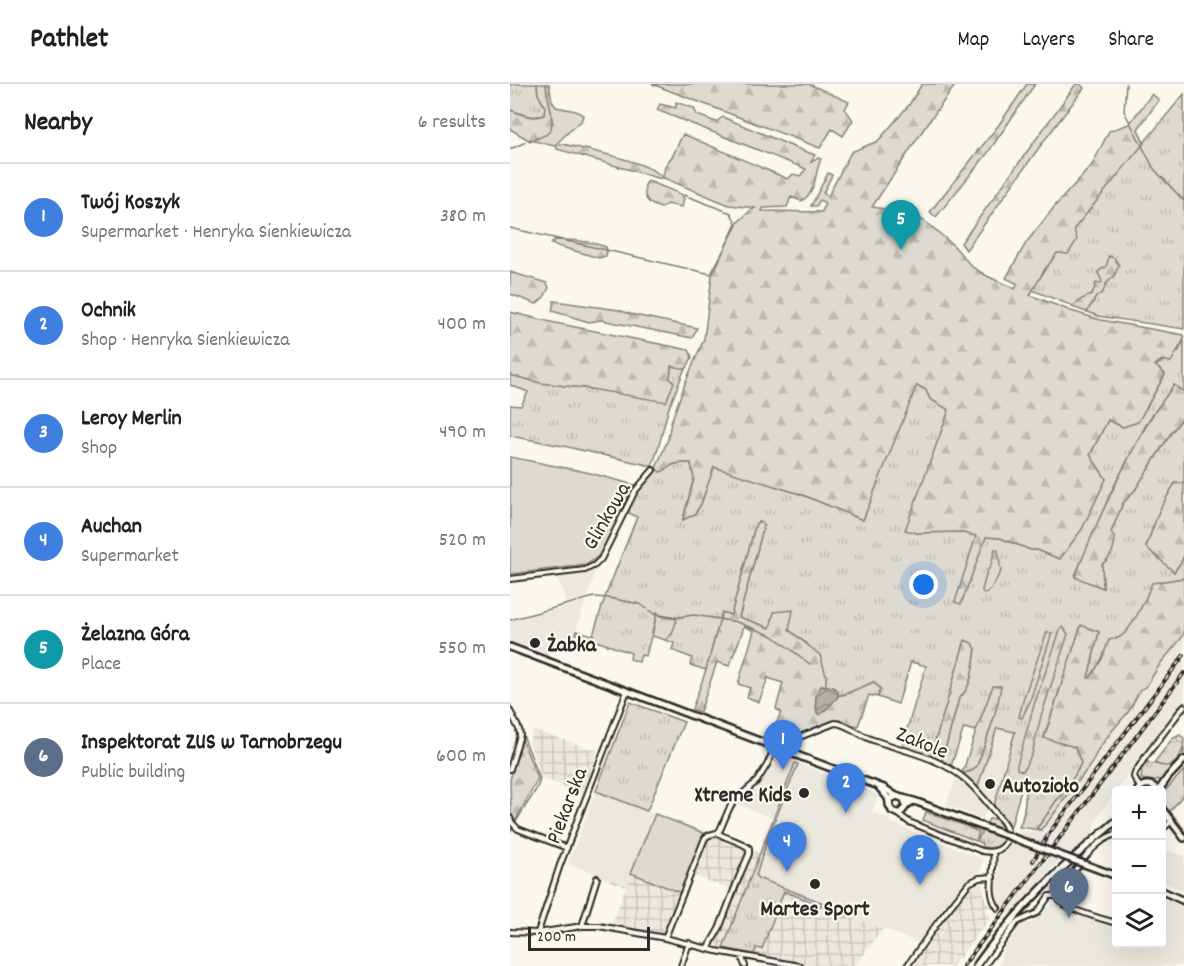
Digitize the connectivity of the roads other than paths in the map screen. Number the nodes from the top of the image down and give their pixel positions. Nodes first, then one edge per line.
1 (653, 470) dead end
2 (510, 579) edge
3 (510, 647) edge
4 (627, 691) junction
5 (1184, 706) edge
6 (510, 711) edge
7 (778, 748) junction
8 (1184, 760) edge
9 (510, 769) edge
10 (876, 785) junction
11 (1138, 786) edge
12 (1159, 786) edge
13 (896, 796) junction
14 (903, 798) junction
15 (914, 801) junction
16 (889, 803) junction
17 (905, 808) junction
18 (897, 813) junction
19 (1166, 816) edge
20 (510, 818) edge
21 (904, 819) junction
22 (1171, 822) junction
23 (1112, 824) edge
24 (1166, 826) edge
25 (717, 833) junction
26 (1112, 835) edge
27 (1183, 836) edge
28 (567, 848) junction
29 (993, 852) junction
30 (1112, 874) edge
31 (993, 877) junction
32 (597, 878) dead end
33 (1166, 893) edge
34 (1166, 893) edge
35 (1059, 896) junction
36 (1184, 897) edge
37 (1184, 901) edge
38 (998, 908) dead end
39 (1112, 922) edge
40 (582, 926) junction
41 (510, 932) edge
42 (538, 933) junction
43 (665, 938) junction
44 (688, 943) junction
45 (709, 949) junction
46 (741, 955) junction
47 (681, 966) edge
48 (745, 966) edge
49 (800, 966) edge
50 (907, 966) edge
51 (976, 966) edge
52 (984, 966) edge

1 - 2 street, Glinkowa
3 - 4 main road
4 - 7 main road
4 - 28 street, Piekarska
5 - 11 street
6 - 9 street
7 - 10 main road
7 - 25 street
7 - 29 street, Zakole
8 - 12 main road
10 - 13 main road
10 - 16 main road
13 - 14 main road
13 - 16 main road
14 - 15 main road
14 - 17 main road
15 - 17 main road
15 - 30 main road, bridge
16 - 18 main road
17 - 18 main road
17 - 21 street
18 - 21 street
19 - 22 main road
20 - 28 street
21 - 29 street
22 - 24 street
22 - 27 main road
23 - 51 main road
25 - 43 street
25 - 45 street
26 - 35 street
28 - 42 street, Piekarska
29 - 31 street
31 - 38 street
31 - 50 street
32 - 40 street
33 - 36 main road
34 - 37 main road
35 - 39 street
35 - 52 street
40 - 42 street
40 - 43 street
41 - 42 street
43 - 44 street
44 - 45 street
44 - 47 street
45 - 46 street
46 - 48 street
46 - 49 street

